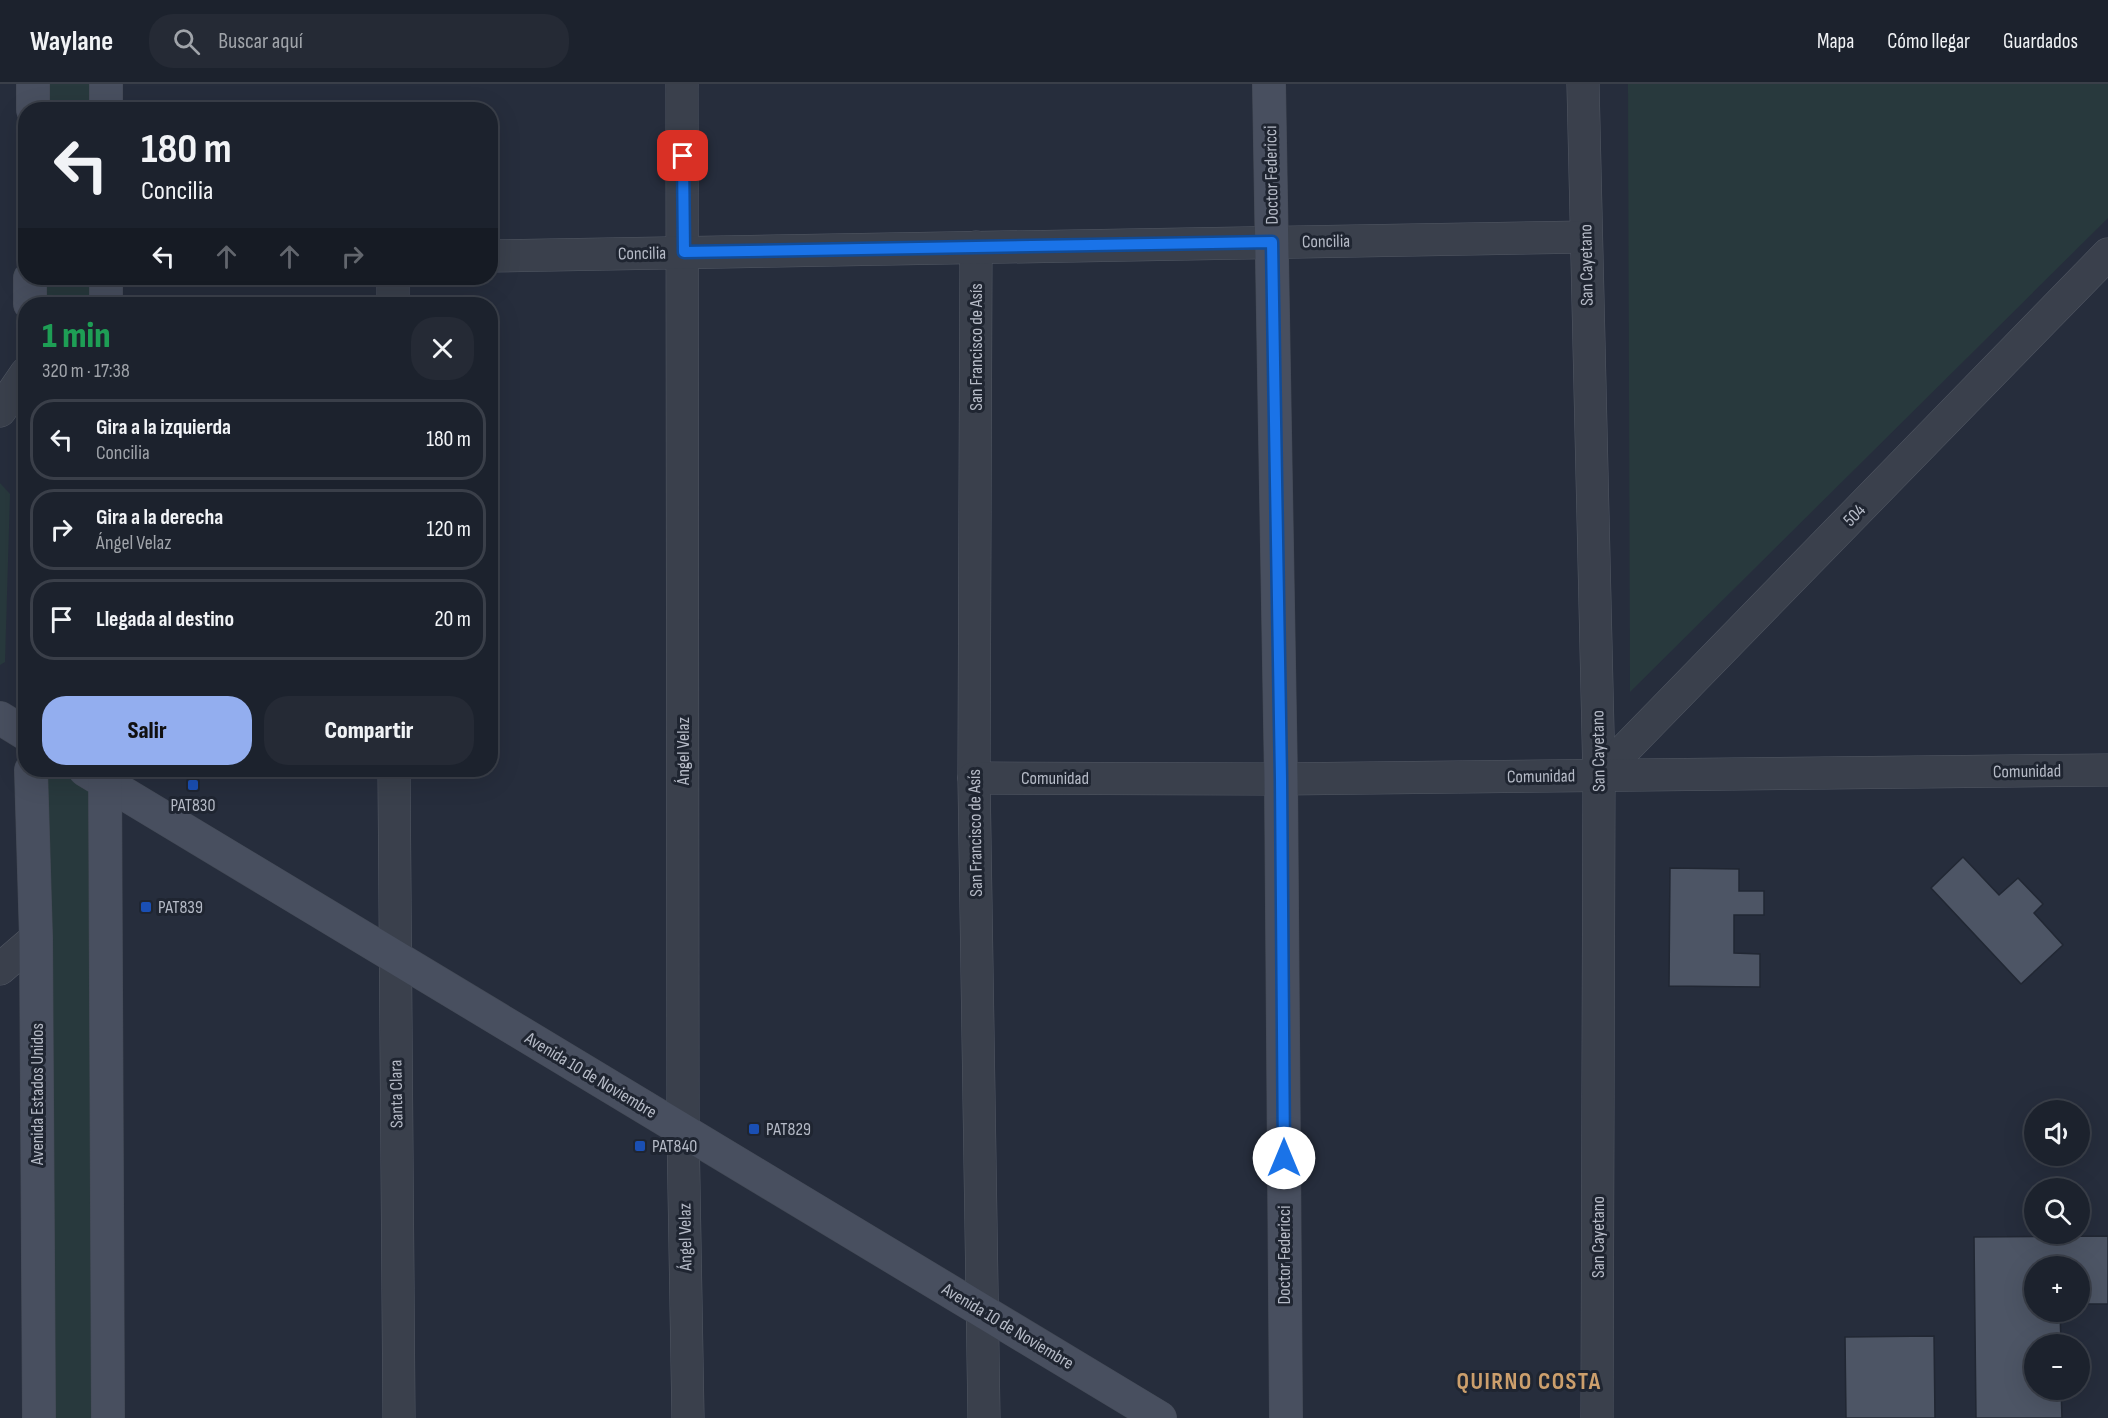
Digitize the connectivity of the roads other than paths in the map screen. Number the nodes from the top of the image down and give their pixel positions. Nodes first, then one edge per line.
1 (33, 84) edge
2 (106, 84) edge
3 (682, 84) edge
4 (1269, 84) edge
5 (1583, 84) edge
6 (33, 102) edge
7 (106, 102) edge
8 (1586, 237) junction
9 (1272, 242) junction
10 (976, 247) junction
11 (684, 252) junction
12 (2108, 254) edge
13 (498, 255) edge
14 (18, 385) edge
15 (0, 411) edge
16 (0, 718) edge
17 (18, 729) edge
18 (2108, 770) edge
19 (1599, 776) junction
20 (31, 777) edge
21 (98, 777) edge
22 (103, 777) edge
23 (394, 777) edge
24 (974, 778) junction
25 (1281, 779) junction
26 (36, 938) junction
27 (394, 956) junction
28 (0, 969) edge
29 (683, 1130) junction
30 (982, 1311) junction
31 (39, 1418) edge
32 (108, 1418) edge
33 (399, 1418) edge
34 (688, 1418) edge
35 (984, 1418) edge
36 (1160, 1418) edge
37 (1286, 1418) edge
38 (1597, 1418) edge

1 - 6 street
2 - 7 street
3 - 11 street, Ángel Velaz
4 - 9 street, Doctor Federicci
5 - 8 street, San Cayetano
8 - 9 street, Concilia
8 - 19 street, San Cayetano
9 - 10 street, Concilia
9 - 25 street, Doctor Federicci
10 - 11 street, Concilia
10 - 24 street, San Francisco de Asís
11 - 13 street, Concilia
11 - 29 street, Ángel Velaz
12 - 19 street, 504
14 - 15 street
16 - 17 street
18 - 19 street, Comunidad
19 - 25 street, Comunidad
19 - 38 street, San Cayetano
20 - 26 street, Avenida Estados Unidos
21 - 32 street
22 - 27 street, Avenida 10 de Noviembre
23 - 27 street, Santa Clara
24 - 25 street, Comunidad
24 - 30 street, San Francisco de Asís
25 - 37 street, Doctor Federicci
26 - 28 street
26 - 31 street, Avenida Estados Unidos
27 - 29 street, Avenida 10 de Noviembre
27 - 33 street, Santa Clara
29 - 30 street, Avenida 10 de Noviembre
29 - 34 street, Ángel Velaz
30 - 35 street, San Francisco de Asís
30 - 36 street, Avenida 10 de Noviembre

